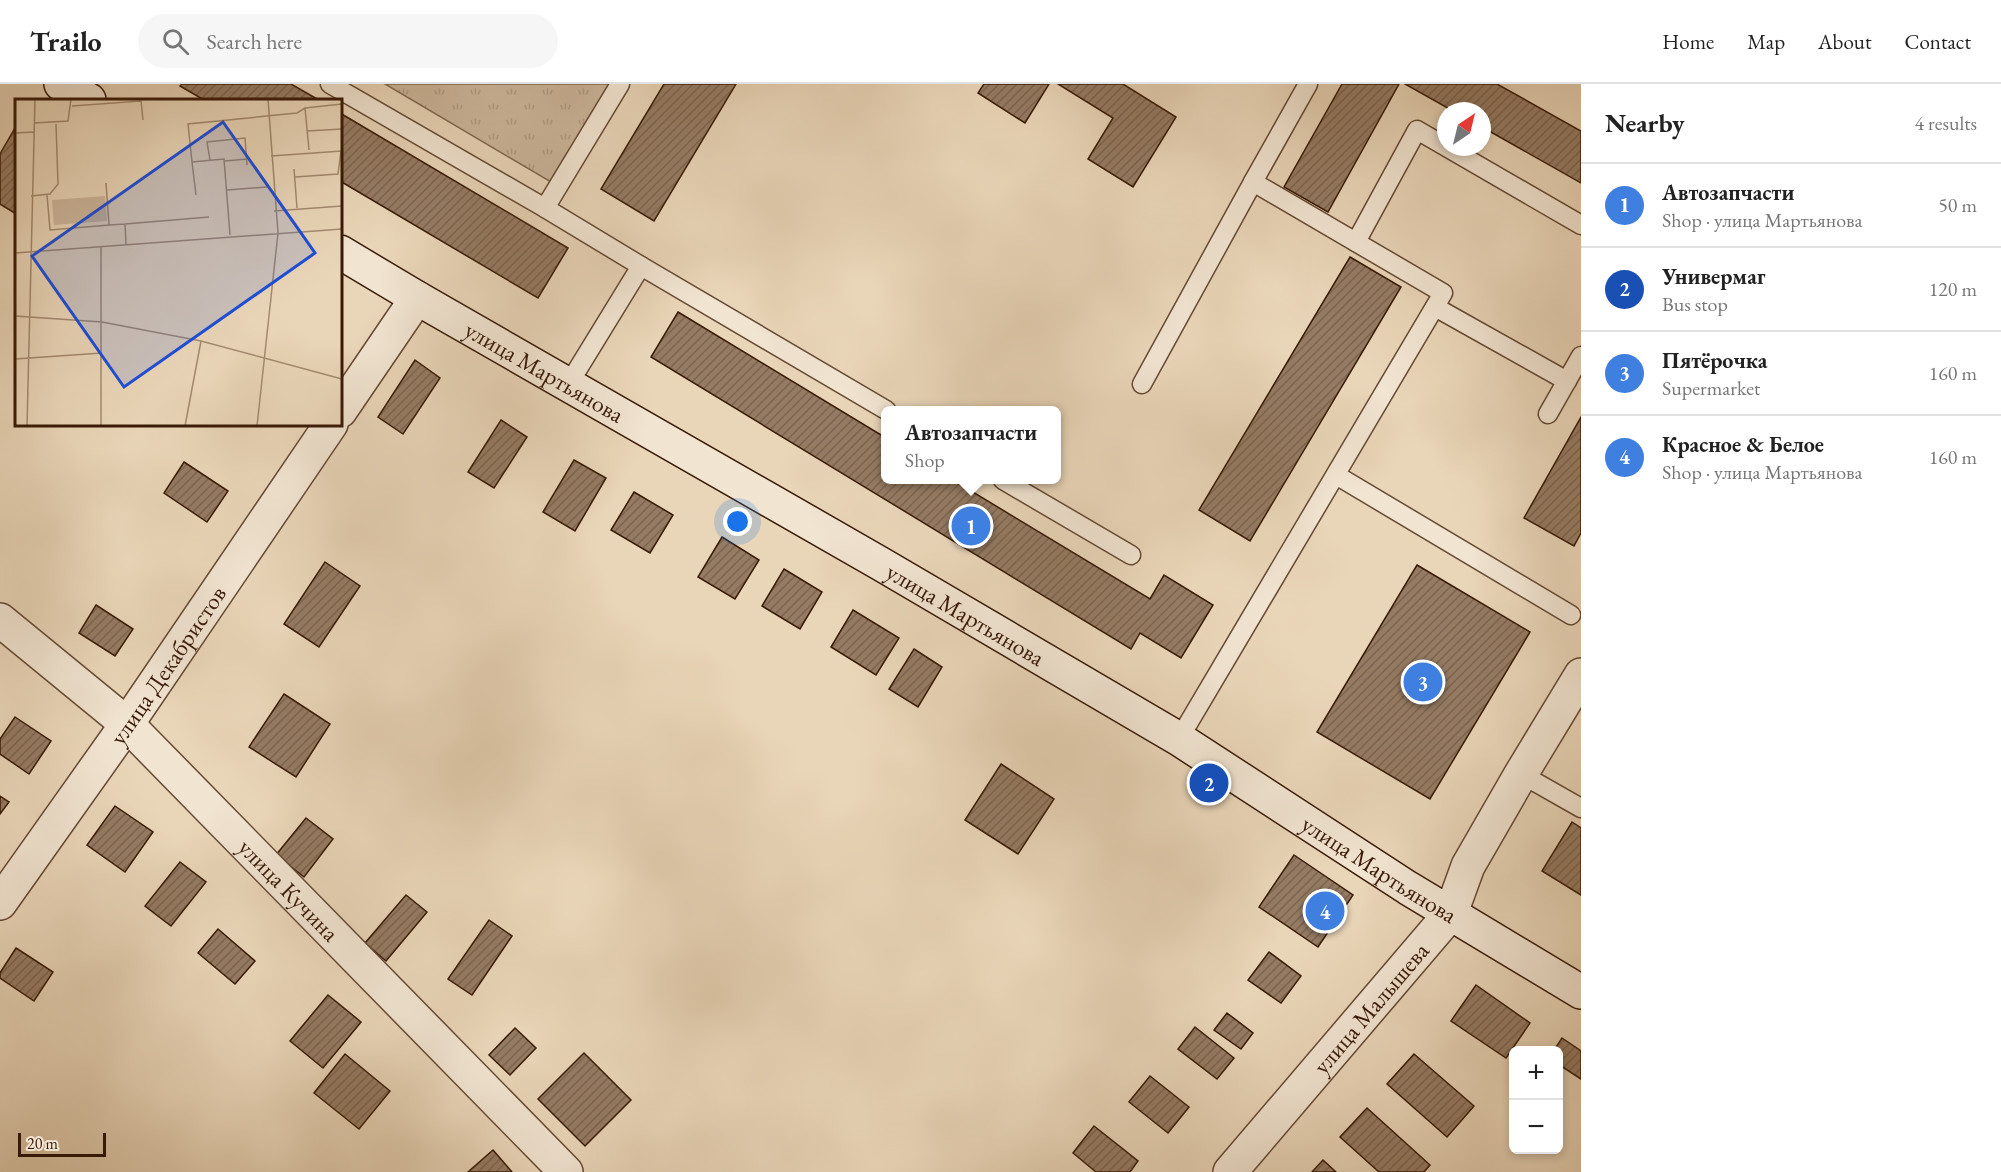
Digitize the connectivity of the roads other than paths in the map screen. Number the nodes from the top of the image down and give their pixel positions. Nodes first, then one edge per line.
1 (61, 84) edge
2 (330, 84) edge
3 (620, 84) edge
4 (1308, 84) edge
5 (87, 99) edge
6 (1253, 182) junction
7 (545, 208) junction
8 (1581, 225) edge
9 (1356, 242) junction
10 (342, 253) edge
11 (641, 266) junction
12 (417, 298) junction
13 (1435, 307) junction
14 (1581, 356) edge
15 (1567, 381) junction
16 (1142, 384) dead end
17 (568, 385) junction
18 (342, 408) edge
19 (881, 408) edge
20 (1548, 414) dead end
21 (330, 426) edge
22 (1336, 475) junction
23 (1010, 484) edge
24 (1131, 555) dead end
25 (1571, 615) dead end
26 (0, 620) edge
27 (1581, 675) edge
28 (127, 723) junction
29 (1179, 739) junction
30 (1521, 774) junction
31 (1581, 808) edge
32 (2, 895) edge
33 (1451, 913) junction
34 (1581, 992) edge
35 (566, 1172) edge
36 (1230, 1172) edge

1 - 5 street
2 - 7 lane
3 - 7 lane
4 - 6 lane
6 - 9 lane
6 - 16 lane
7 - 11 lane
8 - 9 lane
9 - 13 lane
10 - 12 street, улица Мартьянова
11 - 17 lane
11 - 19 lane
12 - 17 street, улица Мартьянова
12 - 18 street
13 - 15 lane
13 - 22 lane
14 - 15 lane
15 - 20 lane
17 - 29 street, улица Мартьянова
21 - 28 street, улица Декабристов
22 - 25 lane
22 - 29 lane
23 - 24 lane
26 - 28 street, улица Кучина
27 - 30 street, улица Малышева
28 - 32 street, улица Декабристов
28 - 35 street, улица Кучина
29 - 33 street, улица Мартьянова
30 - 31 lane
30 - 33 street, улица Малышева
33 - 34 street, улица Мартьянова
33 - 36 street, улица Малышева

